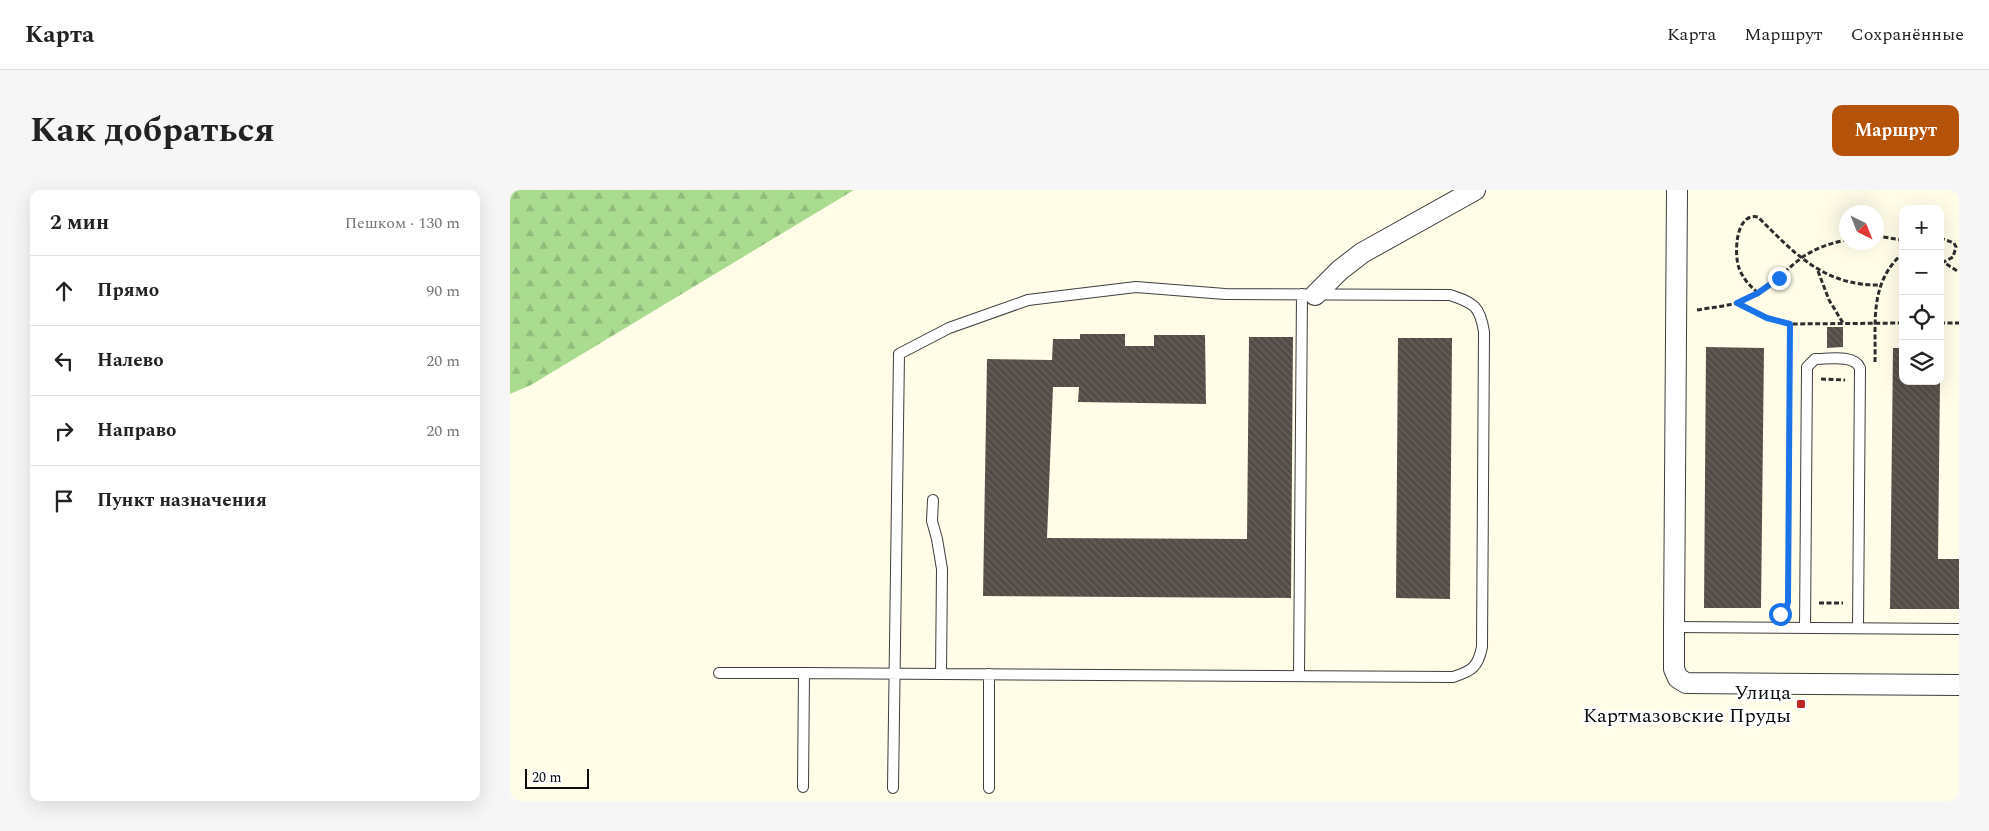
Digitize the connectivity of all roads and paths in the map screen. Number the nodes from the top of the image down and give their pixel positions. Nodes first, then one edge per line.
1 (1475, 190) edge
2 (1678, 190) edge
3 (1884, 237) edge
4 (1899, 239) edge
5 (1944, 239) edge
6 (1839, 242) edge
7 (1899, 257) edge
8 (1801, 258) junction
9 (1944, 261) edge
10 (1944, 264) edge
11 (1818, 270) junction
12 (1959, 272) edge
13 (1880, 285) junction
14 (1758, 293) junction
15 (1308, 295) junction
16 (1737, 303) junction
17 (1698, 310) dead end
18 (1899, 323) edge
19 (1944, 323) edge
20 (1959, 323) edge
21 (1790, 324) junction
22 (1843, 324) junction
23 (1876, 324) junction
24 (1790, 370) dead end
25 (1818, 379) dead end
26 (1851, 380) dead end
27 (933, 500) dead end
28 (1815, 602) dead end
29 (1848, 603) dead end
30 (1674, 627) junction
31 (1805, 628) junction
32 (1858, 628) junction
33 (1959, 629) edge
34 (718, 673) dead end
35 (804, 673) junction
36 (894, 674) junction
37 (941, 674) junction
38 (990, 674) junction
39 (1299, 676) junction
40 (1959, 685) edge
41 (803, 787) dead end
42 (893, 788) dead end
43 (989, 788) dead end

1 - 15 street
2 - 30 street
3 - 4 path
5 - 9 path
6 - 8 path
7 - 13 path
8 - 11 path
8 - 14 path
8 - 14 path
10 - 12 path
11 - 13 path
11 - 22 path
13 - 23 path
14 - 16 path
15 - 36 lane
15 - 39 lane
15 - 39 lane
16 - 17 path
16 - 21 path
18 - 23 path
19 - 20 path
21 - 22 path
21 - 24 path
22 - 23 path
25 - 26 path
27 - 37 lane
28 - 29 path
30 - 31 lane
30 - 40 street
31 - 32 lane
31 - 32 lane
32 - 33 lane
34 - 35 lane
35 - 36 lane
35 - 41 lane
36 - 37 lane
36 - 42 lane
37 - 38 lane
38 - 39 lane
38 - 43 lane

